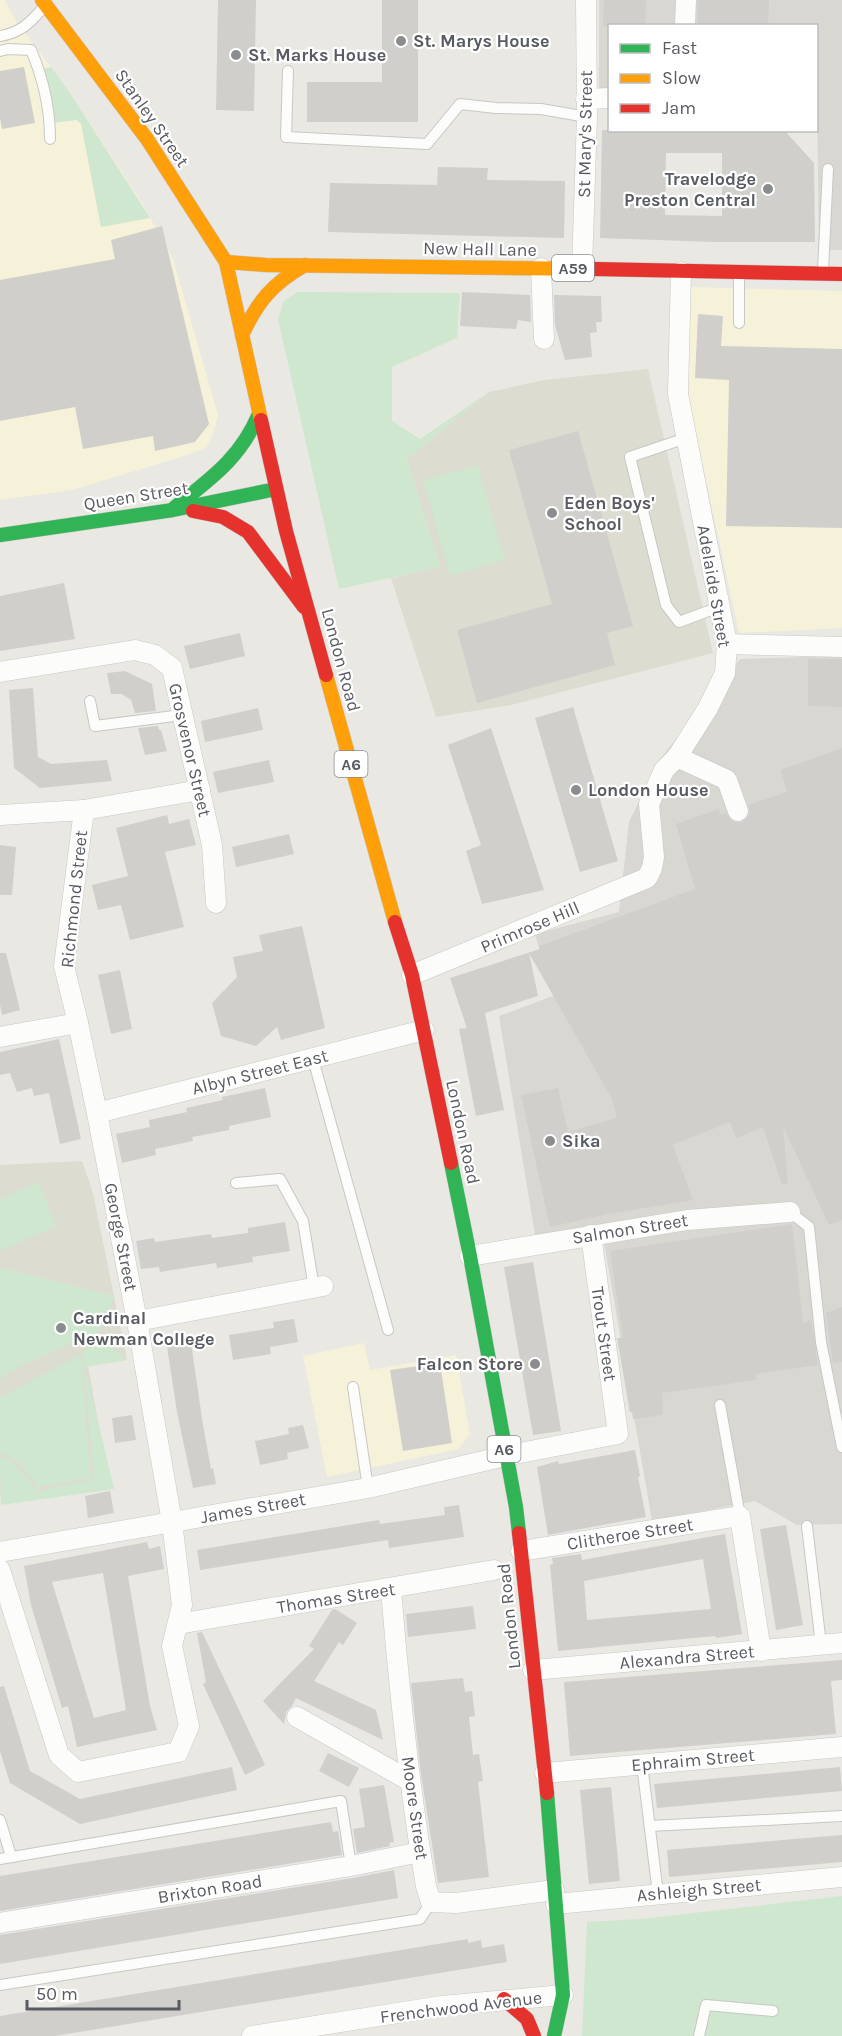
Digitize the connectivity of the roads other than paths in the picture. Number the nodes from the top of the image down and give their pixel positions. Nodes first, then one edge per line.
1 (586, 0) edge
2 (686, 0) edge
3 (44, 3) edge
4 (685, 24) edge
5 (0, 36) edge
6 (0, 51) edge
7 (288, 71) dead end
8 (608, 98) edge
9 (587, 108) junction
10 (50, 139) dead end
11 (828, 169) dead end
12 (226, 262) junction
13 (305, 265) junction
14 (541, 268) junction
15 (582, 268) junction
16 (681, 272) junction
17 (739, 273) junction
18 (823, 274) junction
19 (842, 274) edge
20 (738, 322) dead end
21 (242, 335) junction
22 (544, 339) dead end
23 (259, 414) junction
24 (686, 438) junction
25 (276, 489) junction
26 (173, 509) junction
27 (0, 535) edge
28 (719, 606) junction
29 (311, 618) junction
30 (727, 644) junction
31 (842, 646) edge
32 (0, 672) edge
33 (90, 701) dead end
34 (182, 715) junction
35 (677, 757) junction
36 (200, 790) junction
37 (84, 810) junction
38 (738, 812) dead end
39 (0, 815) edge
40 (647, 878) joint
41 (216, 903) dead end
42 (412, 975) junction
43 (78, 1023) junction
44 (424, 1030) junction
45 (0, 1037) edge
46 (314, 1059) junction
47 (97, 1113) junction
48 (236, 1183) dead end
49 (790, 1212) joint
50 (591, 1235) junction
51 (470, 1256) junction
52 (319, 1287) joint
53 (137, 1321) junction
54 (388, 1330) dead end
55 (353, 1387) dead end
56 (720, 1405) dead end
57 (618, 1434) joint
58 (842, 1447) edge
59 (505, 1456) junction
60 (368, 1488) junction
61 (740, 1516) junction
62 (172, 1522) junction
63 (807, 1526) dead end
64 (521, 1551) junction
65 (0, 1552) edge
66 (0, 1570) edge
67 (489, 1571) dead end
68 (391, 1589) junction
69 (178, 1624) junction
70 (842, 1643) edge
71 (821, 1646) junction
72 (761, 1651) junction
73 (533, 1670) junction
74 (297, 1717) dead end
75 (842, 1747) edge
76 (642, 1764) junction
77 (545, 1773) junction
78 (410, 1781) junction
79 (842, 1816) edge
80 (0, 1820) edge
81 (650, 1826) junction
82 (420, 1852) junction
83 (5, 1857) edge
84 (351, 1866) junction
85 (842, 1877) edge
86 (658, 1894) junction
87 (555, 1897) junction
88 (431, 1902) junction
89 (0, 1923) edge
90 (0, 1985) edge
91 (563, 1995) junction
92 (504, 2000) junction
93 (773, 2011) dead end
94 (372, 2027) edge
95 (558, 2033) edge
96 (252, 2036) edge
97 (534, 2036) edge
98 (699, 2036) edge

1 - 9 street, St Mary's Street
2 - 4 street
3 - 5 lane
3 - 12 main road, Stanley Street
6 - 10 lane
7 - 9 lane
8 - 9 street
9 - 15 street, St Mary's Street
11 - 18 lane
12 - 13 main road, New Hall Lane / A59
12 - 21 main road, London Road / A6
13 - 14 main road, New Hall Lane / A59
13 - 21 main road
14 - 15 main road, New Hall Lane / A59
14 - 22 street
15 - 16 main road, New Hall Lane / A59
16 - 17 main road, New Hall Lane / A59
16 - 24 street, Adelaide Street
17 - 18 main road, New Hall Lane / A59
17 - 20 lane
18 - 19 main road, New Hall Lane / A59
21 - 23 main road, London Road / A6
23 - 25 main road, London Road / A6
23 - 26 main road
24 - 28 street, Adelaide Street
24 - 28 lane
25 - 26 main road, Queen Street
25 - 29 main road, London Road / A6
26 - 27 main road, Queen Street
26 - 29 main road
28 - 30 street, Adelaide Street
29 - 42 main road, London Road / A6
30 - 31 street
30 - 35 street, Adelaide Street
32 - 34 street, Grosvenor Street
33 - 34 lane
34 - 36 street, Grosvenor Street
35 - 38 street
35 - 40 street, Adelaide Street
36 - 37 street
36 - 41 street, Grosvenor Street
37 - 39 street
37 - 43 street, Richmond Street
40 - 42 street, Primrose Hill
42 - 44 main road, London Road / A6
43 - 45 street
43 - 47 street, George Street
44 - 46 street, Albyn Street East
44 - 51 main road, London Road / A6
46 - 47 street, Albyn Street East
46 - 54 lane
47 - 53 street, George Street
48 - 52 lane
49 - 50 street, Salmon Street
49 - 58 lane
50 - 51 street, Salmon Street
50 - 57 street, Trout Street
51 - 59 main road, London Road / A6
52 - 53 street
53 - 62 street, George Street
55 - 60 lane
56 - 61 lane
57 - 59 street, James Street
59 - 60 street, James Street
59 - 64 main road, London Road / A6
60 - 62 street, James Street
61 - 64 street, Clitheroe Street
61 - 72 street
62 - 65 street, James Street
62 - 69 street, George Street
63 - 71 lane
64 - 73 main road, London Road / A6
66 - 69 street, George Street
67 - 68 street, Thomas Street
68 - 69 street, Thomas Street
68 - 78 street, Moore Street
70 - 71 street, Alexandra Street
71 - 72 street, Alexandra Street
72 - 73 street, Alexandra Street
73 - 77 main road, London Road / A6
74 - 78 street
75 - 76 street, Ephraim Street
76 - 77 street, Ephraim Street
76 - 81 lane
77 - 87 main road, London Road / A6
78 - 82 street, Moore Street
79 - 81 lane
80 - 83 lane
81 - 86 lane
82 - 84 street, Brixton Road
82 - 88 street, Moore Street
83 - 84 lane
84 - 89 street, Brixton Road
85 - 86 street, Ashleigh Street
86 - 87 street, Ashleigh Street
87 - 88 street
87 - 91 main road, London Road / A6
88 - 90 lane
91 - 92 street, Frenchwood Avenue
91 - 95 main road, London Road / A6
92 - 94 street, Frenchwood Avenue
92 - 97 main road
93 - 98 lane
94 - 96 street, Frenchwood Avenue

